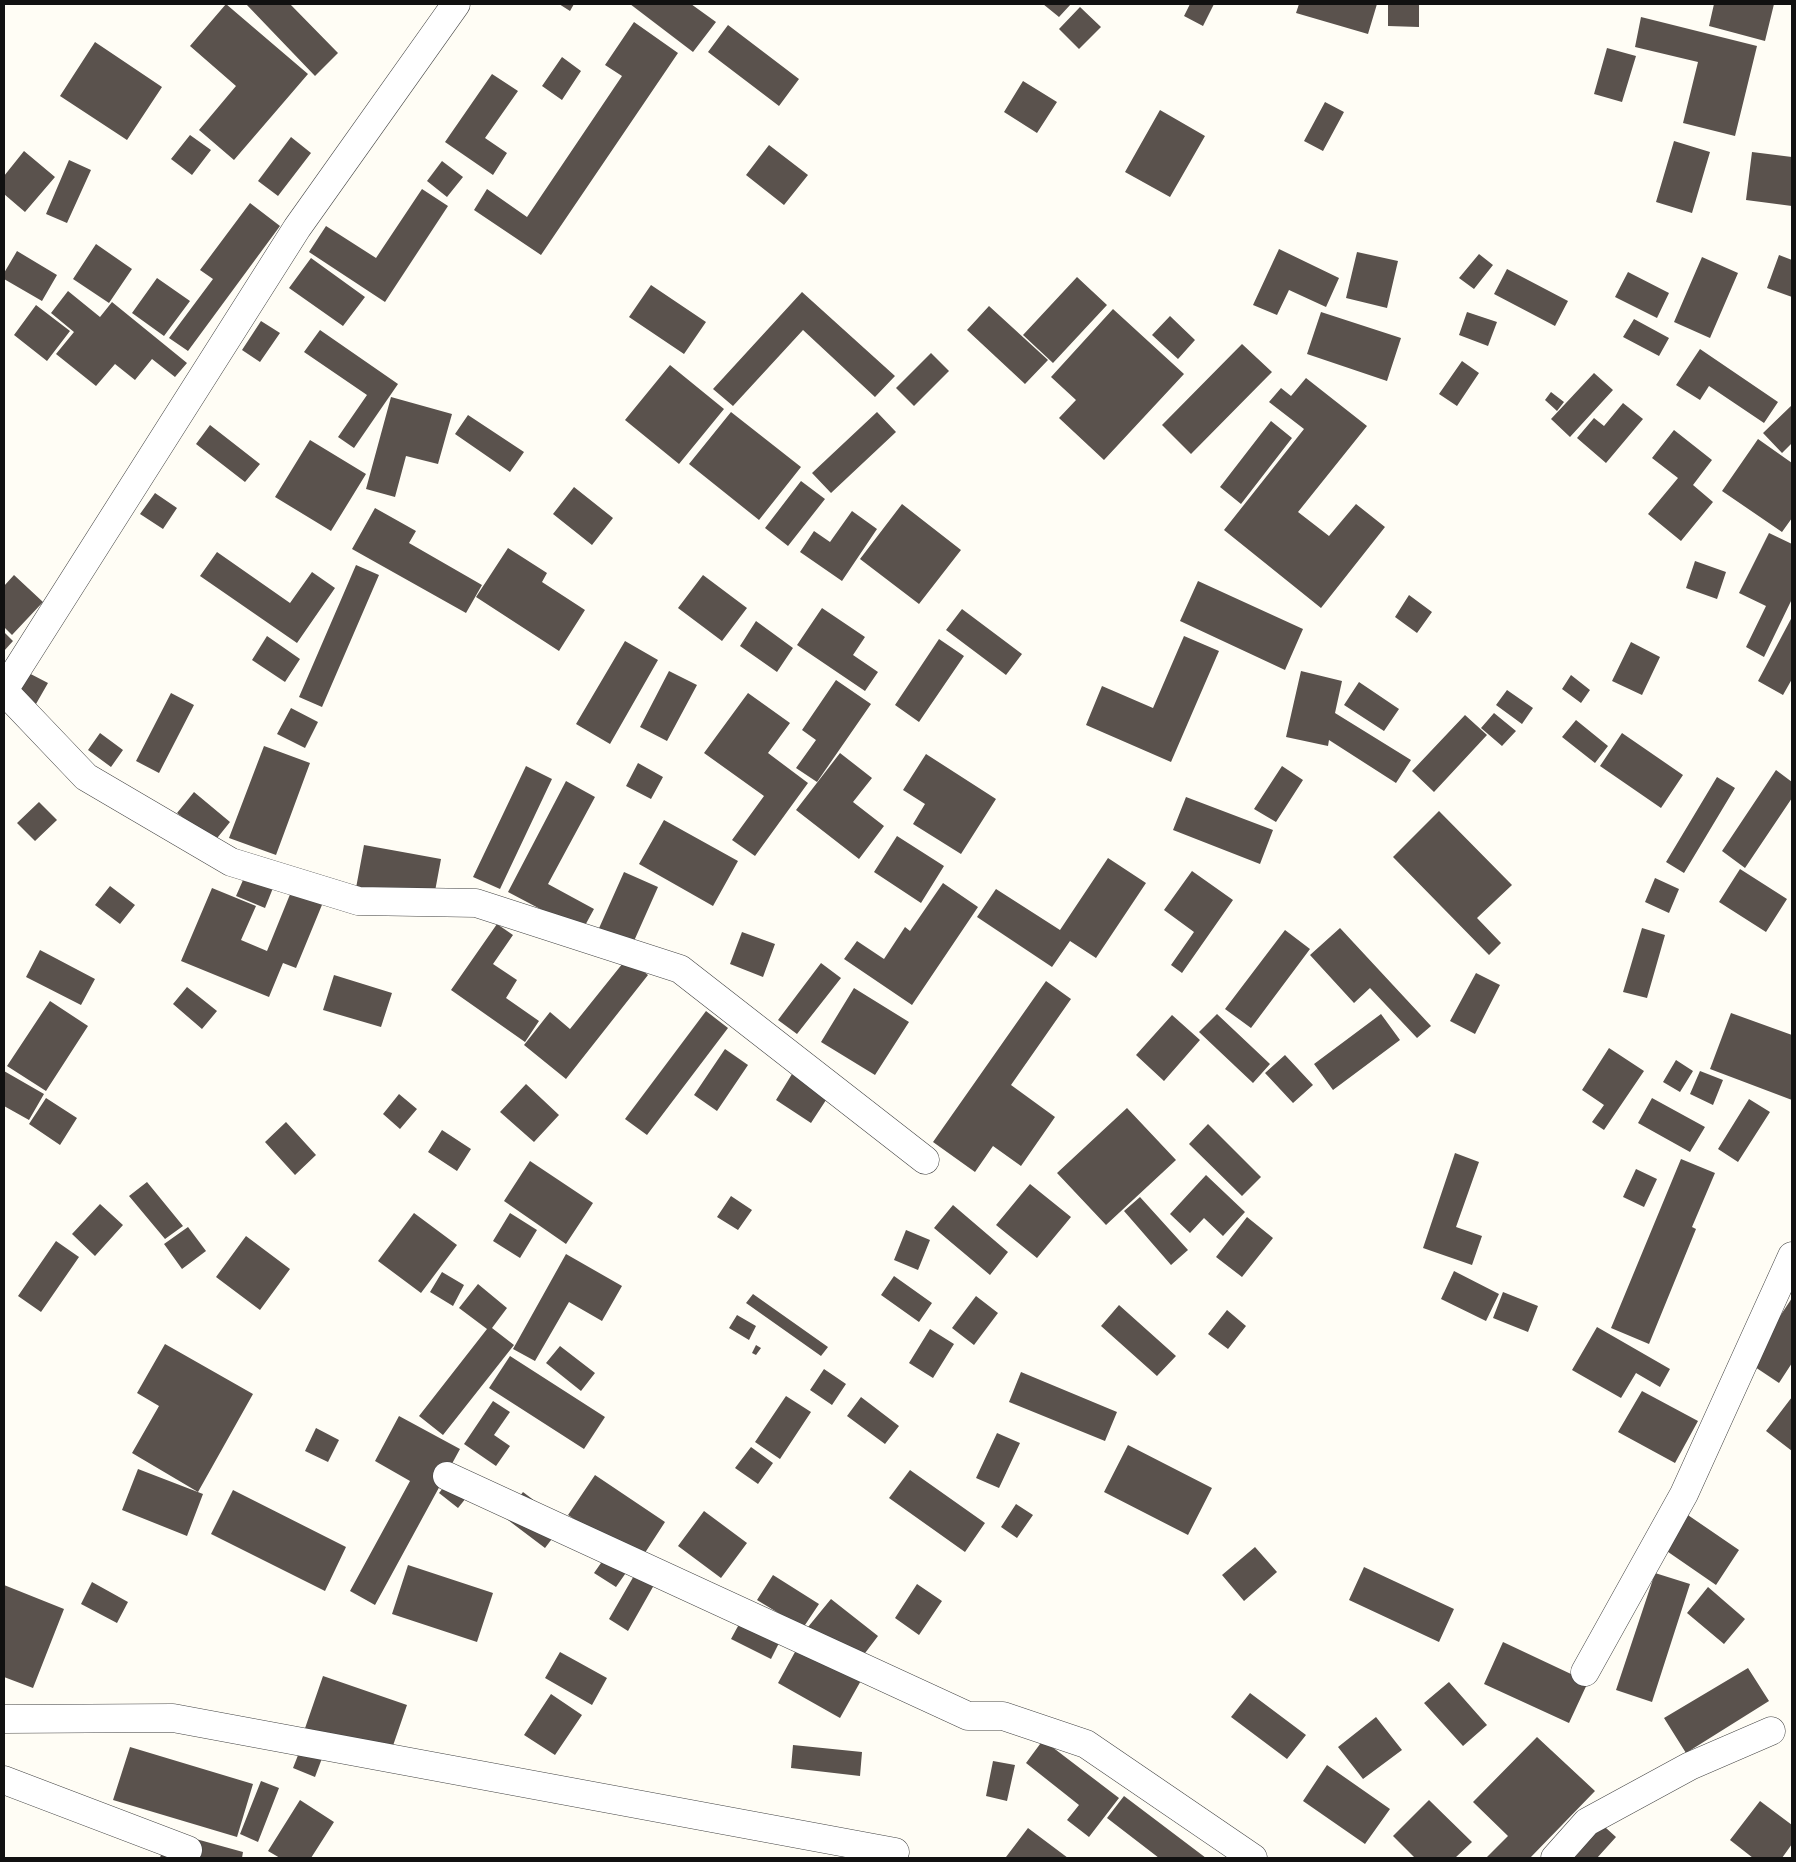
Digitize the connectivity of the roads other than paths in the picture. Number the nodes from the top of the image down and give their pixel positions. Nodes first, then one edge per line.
1 (456, 4) edge
2 (4, 691) edge
3 (925, 1160) dead end
4 (1792, 1256) edge
5 (447, 1476) dead end
6 (1585, 1672) dead end
7 (4, 1719) edge
8 (1772, 1731) dead end
9 (4, 1780) edge
10 (188, 1850) dead end
11 (895, 1852) dead end
12 (1252, 1858) edge
13 (1555, 1858) edge

1 - 2 street
2 - 3 street
4 - 6 street
5 - 12 street
7 - 11 street
8 - 13 street
9 - 10 street

